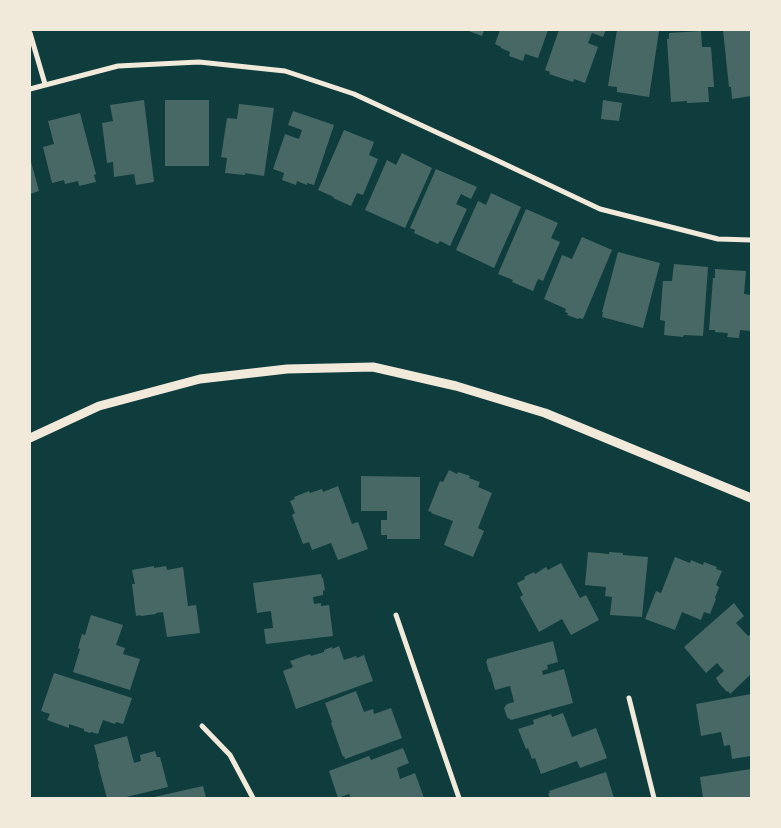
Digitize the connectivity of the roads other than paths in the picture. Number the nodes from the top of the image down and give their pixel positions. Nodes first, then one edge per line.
1 (30, 33) edge
2 (45, 84) junction
3 (30, 88) edge
4 (751, 240) edge
5 (30, 438) edge
6 (751, 498) edge
7 (396, 615) dead end
8 (629, 698) dead end
9 (202, 726) dead end
10 (253, 798) edge
11 (459, 798) edge
12 (654, 798) edge

1 - 2 street
2 - 3 street
2 - 4 street
5 - 6 street
7 - 11 street
8 - 12 street
9 - 10 street

